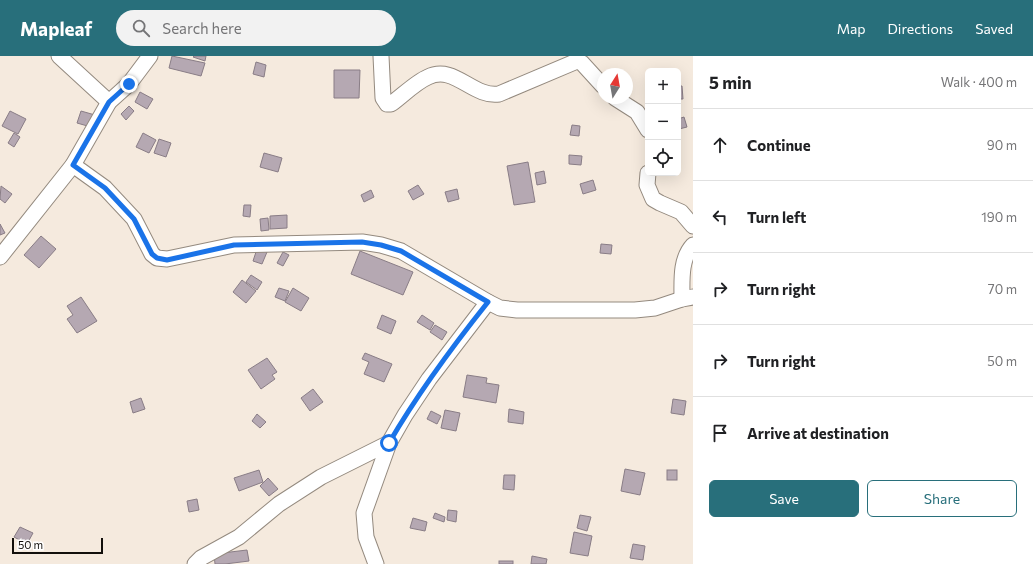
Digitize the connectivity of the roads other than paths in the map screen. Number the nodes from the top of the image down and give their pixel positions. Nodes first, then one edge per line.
1 (59, 56) edge
2 (150, 56) edge
3 (381, 56) edge
4 (597, 79) edge
5 (109, 102) junction
6 (625, 104) edge
7 (645, 125) edge
8 (73, 165) junction
9 (648, 176) edge
10 (693, 226) edge
11 (693, 245) edge
12 (0, 257) edge
13 (688, 298) edge
14 (488, 302) junction
15 (389, 443) junction
16 (195, 564) edge
17 (376, 564) edge

1 - 5 street
2 - 5 street
3 - 4 street
5 - 8 street
6 - 7 street
8 - 12 street
8 - 14 street
9 - 10 street
11 - 13 street
13 - 14 street
14 - 15 street
15 - 16 street
15 - 17 street

